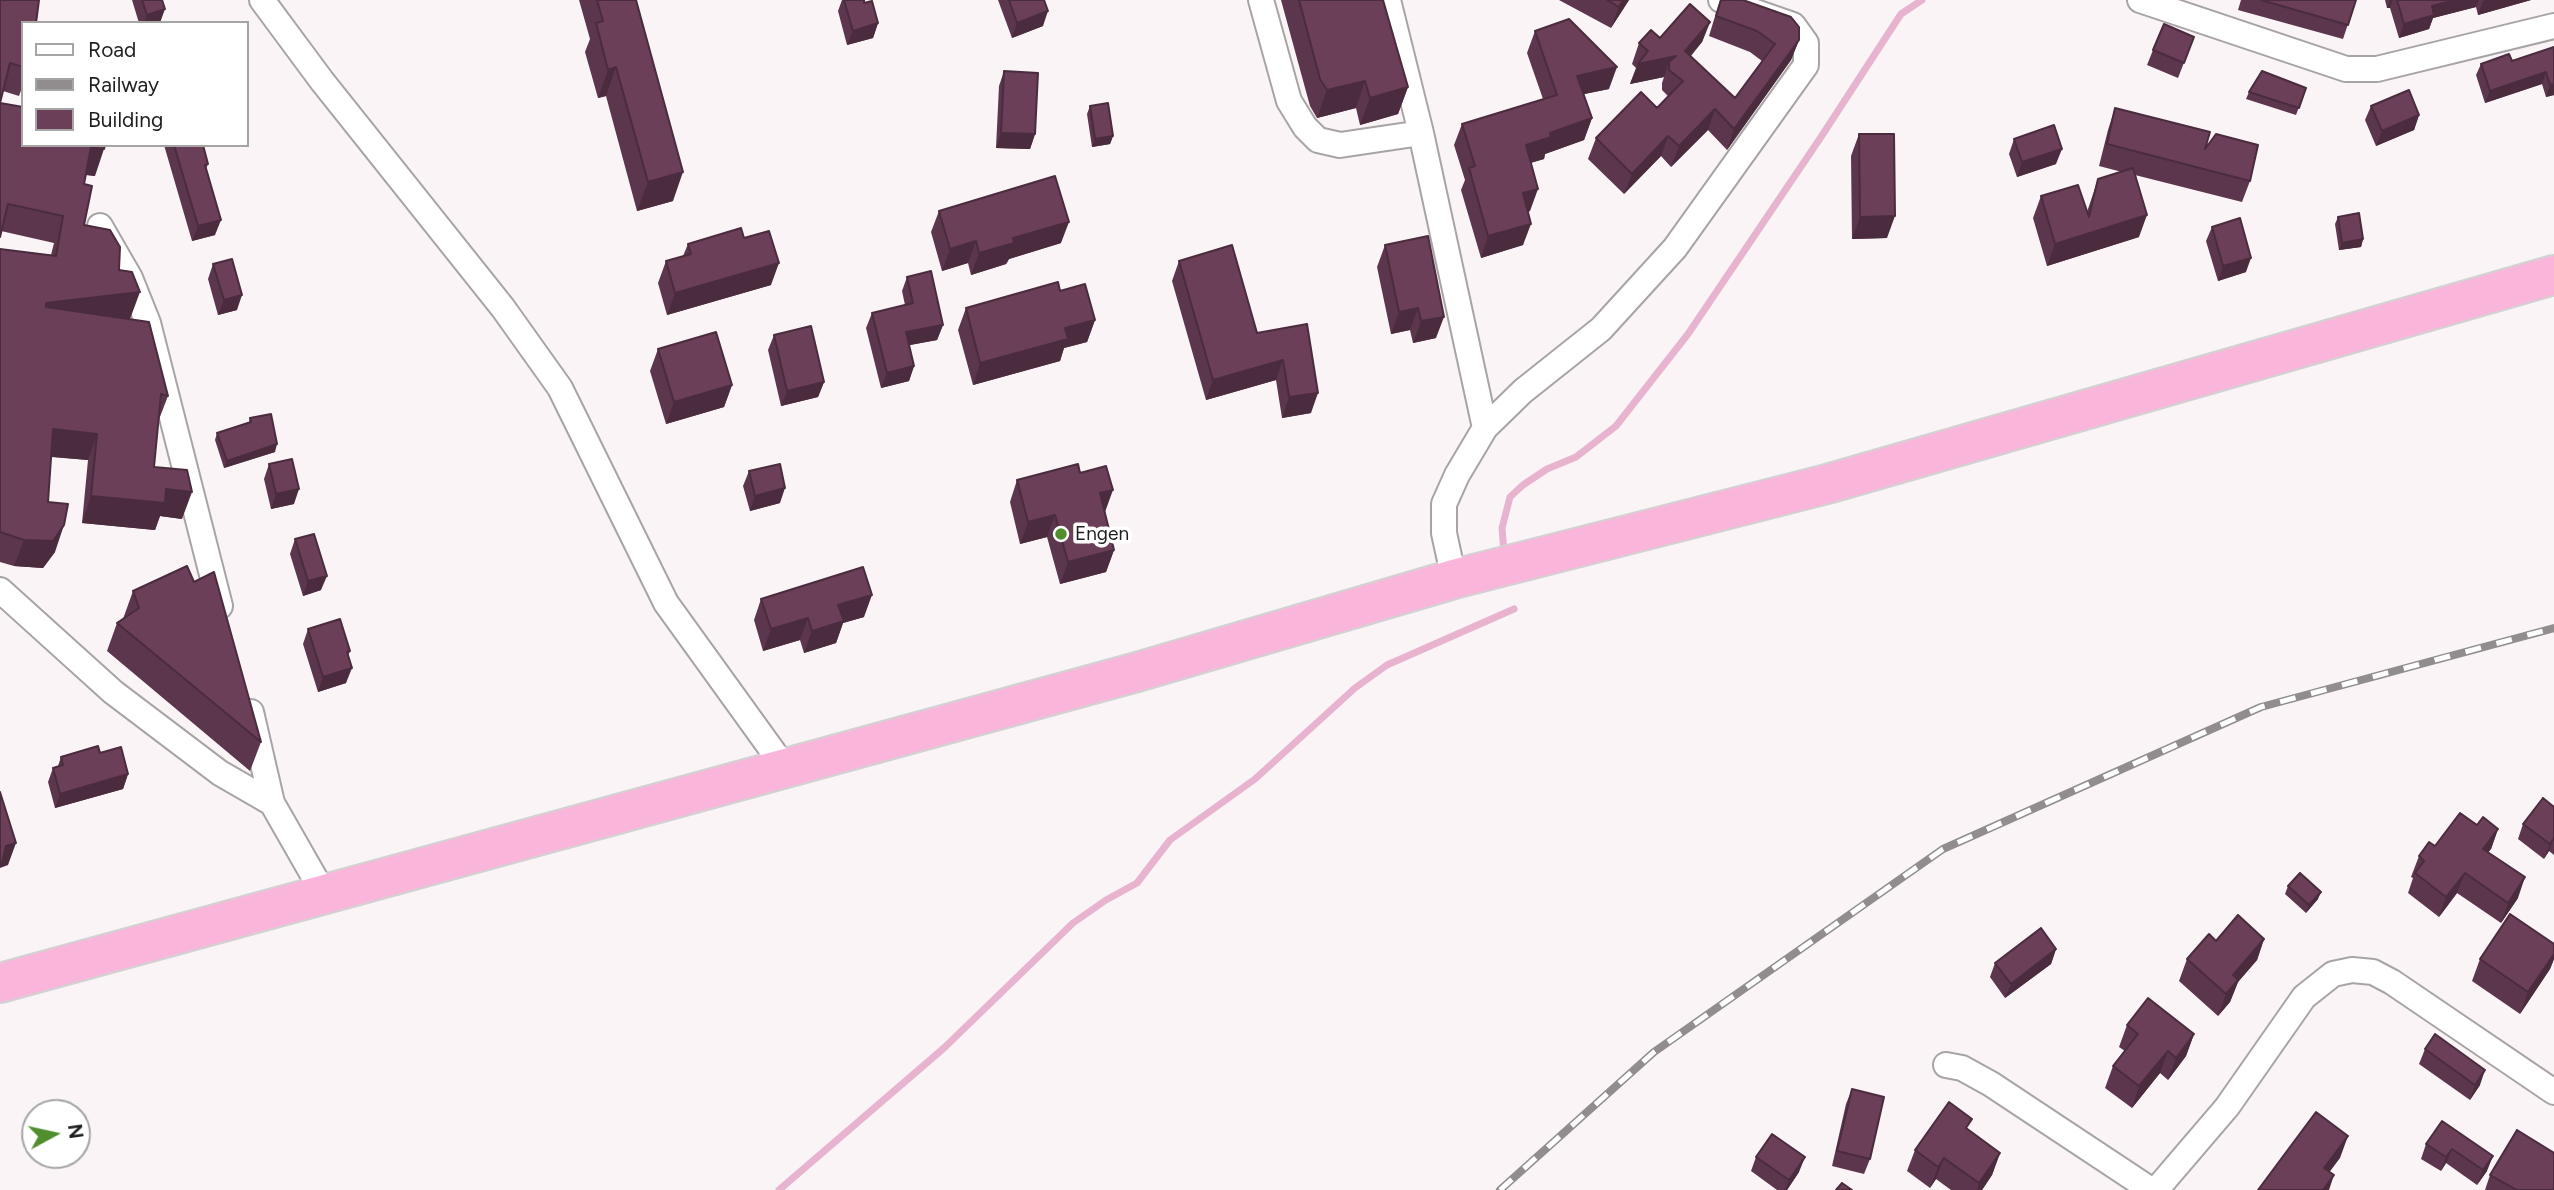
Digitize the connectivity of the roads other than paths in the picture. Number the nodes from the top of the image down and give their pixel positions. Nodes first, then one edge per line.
1 (262, 0) edge
2 (1261, 0) edge
3 (1388, 0) edge
4 (1721, 0) edge
5 (2140, 0) edge
6 (2554, 26) edge
7 (1420, 133) junction
8 (100, 226) edge
9 (2554, 275) edge
10 (1485, 428) junction
11 (1454, 579) junction
12 (0, 590) edge
13 (227, 629) edge
14 (245, 693) edge
15 (785, 768) junction
16 (272, 803) junction
17 (324, 894) junction
18 (0, 983) edge
19 (1946, 1065) dead end
20 (2554, 1092) edge
21 (2153, 1190) edge

1 - 15 street
2 - 7 street
3 - 7 street
4 - 10 street
5 - 6 street
7 - 10 street
8 - 13 street
9 - 11 highway
10 - 11 street
11 - 15 highway
12 - 16 street
14 - 16 street
15 - 17 highway
16 - 17 street
17 - 18 highway
19 - 21 street
20 - 21 street

